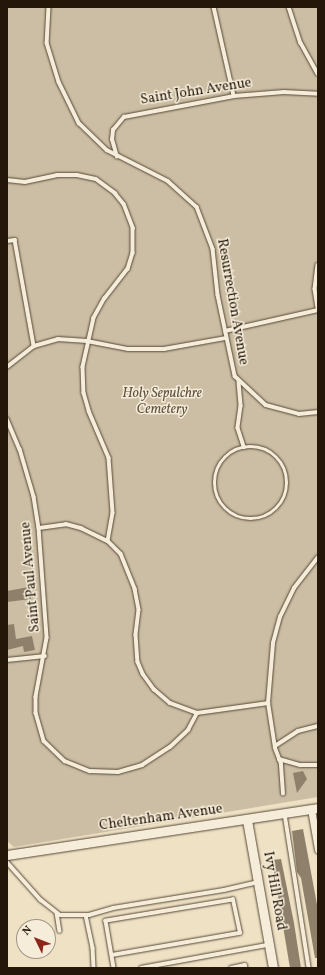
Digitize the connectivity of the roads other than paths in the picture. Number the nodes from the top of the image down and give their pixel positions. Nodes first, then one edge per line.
1 (49, 7) edge
2 (214, 7) edge
3 (289, 7) edge
4 (318, 74) edge
5 (318, 94) edge
6 (234, 96) junction
7 (118, 158) junction
8 (7, 180) edge
9 (7, 241) edge
10 (318, 265) edge
11 (318, 309) edge
12 (225, 331) junction
13 (226, 338) junction
14 (88, 341) junction
15 (34, 346) junction
16 (7, 367) edge
17 (239, 382) junction
18 (318, 412) edge
19 (7, 419) edge
20 (244, 447) junction
21 (39, 528) junction
22 (108, 540) junction
23 (318, 557) edge
24 (46, 656) junction
25 (7, 660) edge
26 (268, 702) junction
27 (197, 713) junction
28 (318, 726) edge
29 (275, 746) junction
30 (279, 759) junction
31 (318, 765) edge
32 (283, 794) dead end
33 (314, 808) edge
34 (285, 813) junction
35 (247, 820) junction
36 (318, 849) edge
37 (7, 855) edge
38 (7, 862) edge
39 (258, 882) junction
40 (57, 913) junction
41 (86, 915) junction
42 (60, 931) dead end
43 (269, 944) junction
44 (112, 955) junction
45 (94, 968) edge
46 (114, 968) edge
47 (141, 968) edge
48 (231, 968) edge
49 (246, 968) edge
50 (273, 968) edge
51 (309, 968) edge

1 - 7 lane, Resurrection Avenue
2 - 6 lane
3 - 4 lane
5 - 6 lane, Saint John Avenue
6 - 7 lane, Saint John Avenue
7 - 12 lane, Resurrection Avenue
8 - 14 lane
9 - 15 lane
10 - 11 lane
11 - 12 lane
12 - 13 lane, Resurrection Avenue
13 - 14 lane
13 - 17 lane, Resurrection Avenue
14 - 15 lane
14 - 22 lane
15 - 16 lane
17 - 18 lane
17 - 20 lane
19 - 21 lane, Saint Paul Avenue
20 - 20 lane
21 - 22 lane
21 - 24 lane, Saint Paul Avenue
22 - 27 lane
23 - 26 lane
24 - 25 lane
24 - 27 lane, Saint Paul Avenue
26 - 27 lane
26 - 29 lane
28 - 29 lane
29 - 30 lane
30 - 31 lane
30 - 32 lane
33 - 34 main road, Cheltenham Avenue
33 - 36 street
34 - 35 main road, Cheltenham Avenue
34 - 51 lane
35 - 37 main road, Cheltenham Avenue
35 - 39 main road, Ivy Hill Road
38 - 40 lane
39 - 41 lane
39 - 43 main road, Ivy Hill Road
40 - 41 lane
40 - 42 lane
41 - 45 lane
43 - 47 lane
43 - 50 main road, Ivy Hill Road
44 - 44 lane
44 - 46 lane
48 - 49 lane

